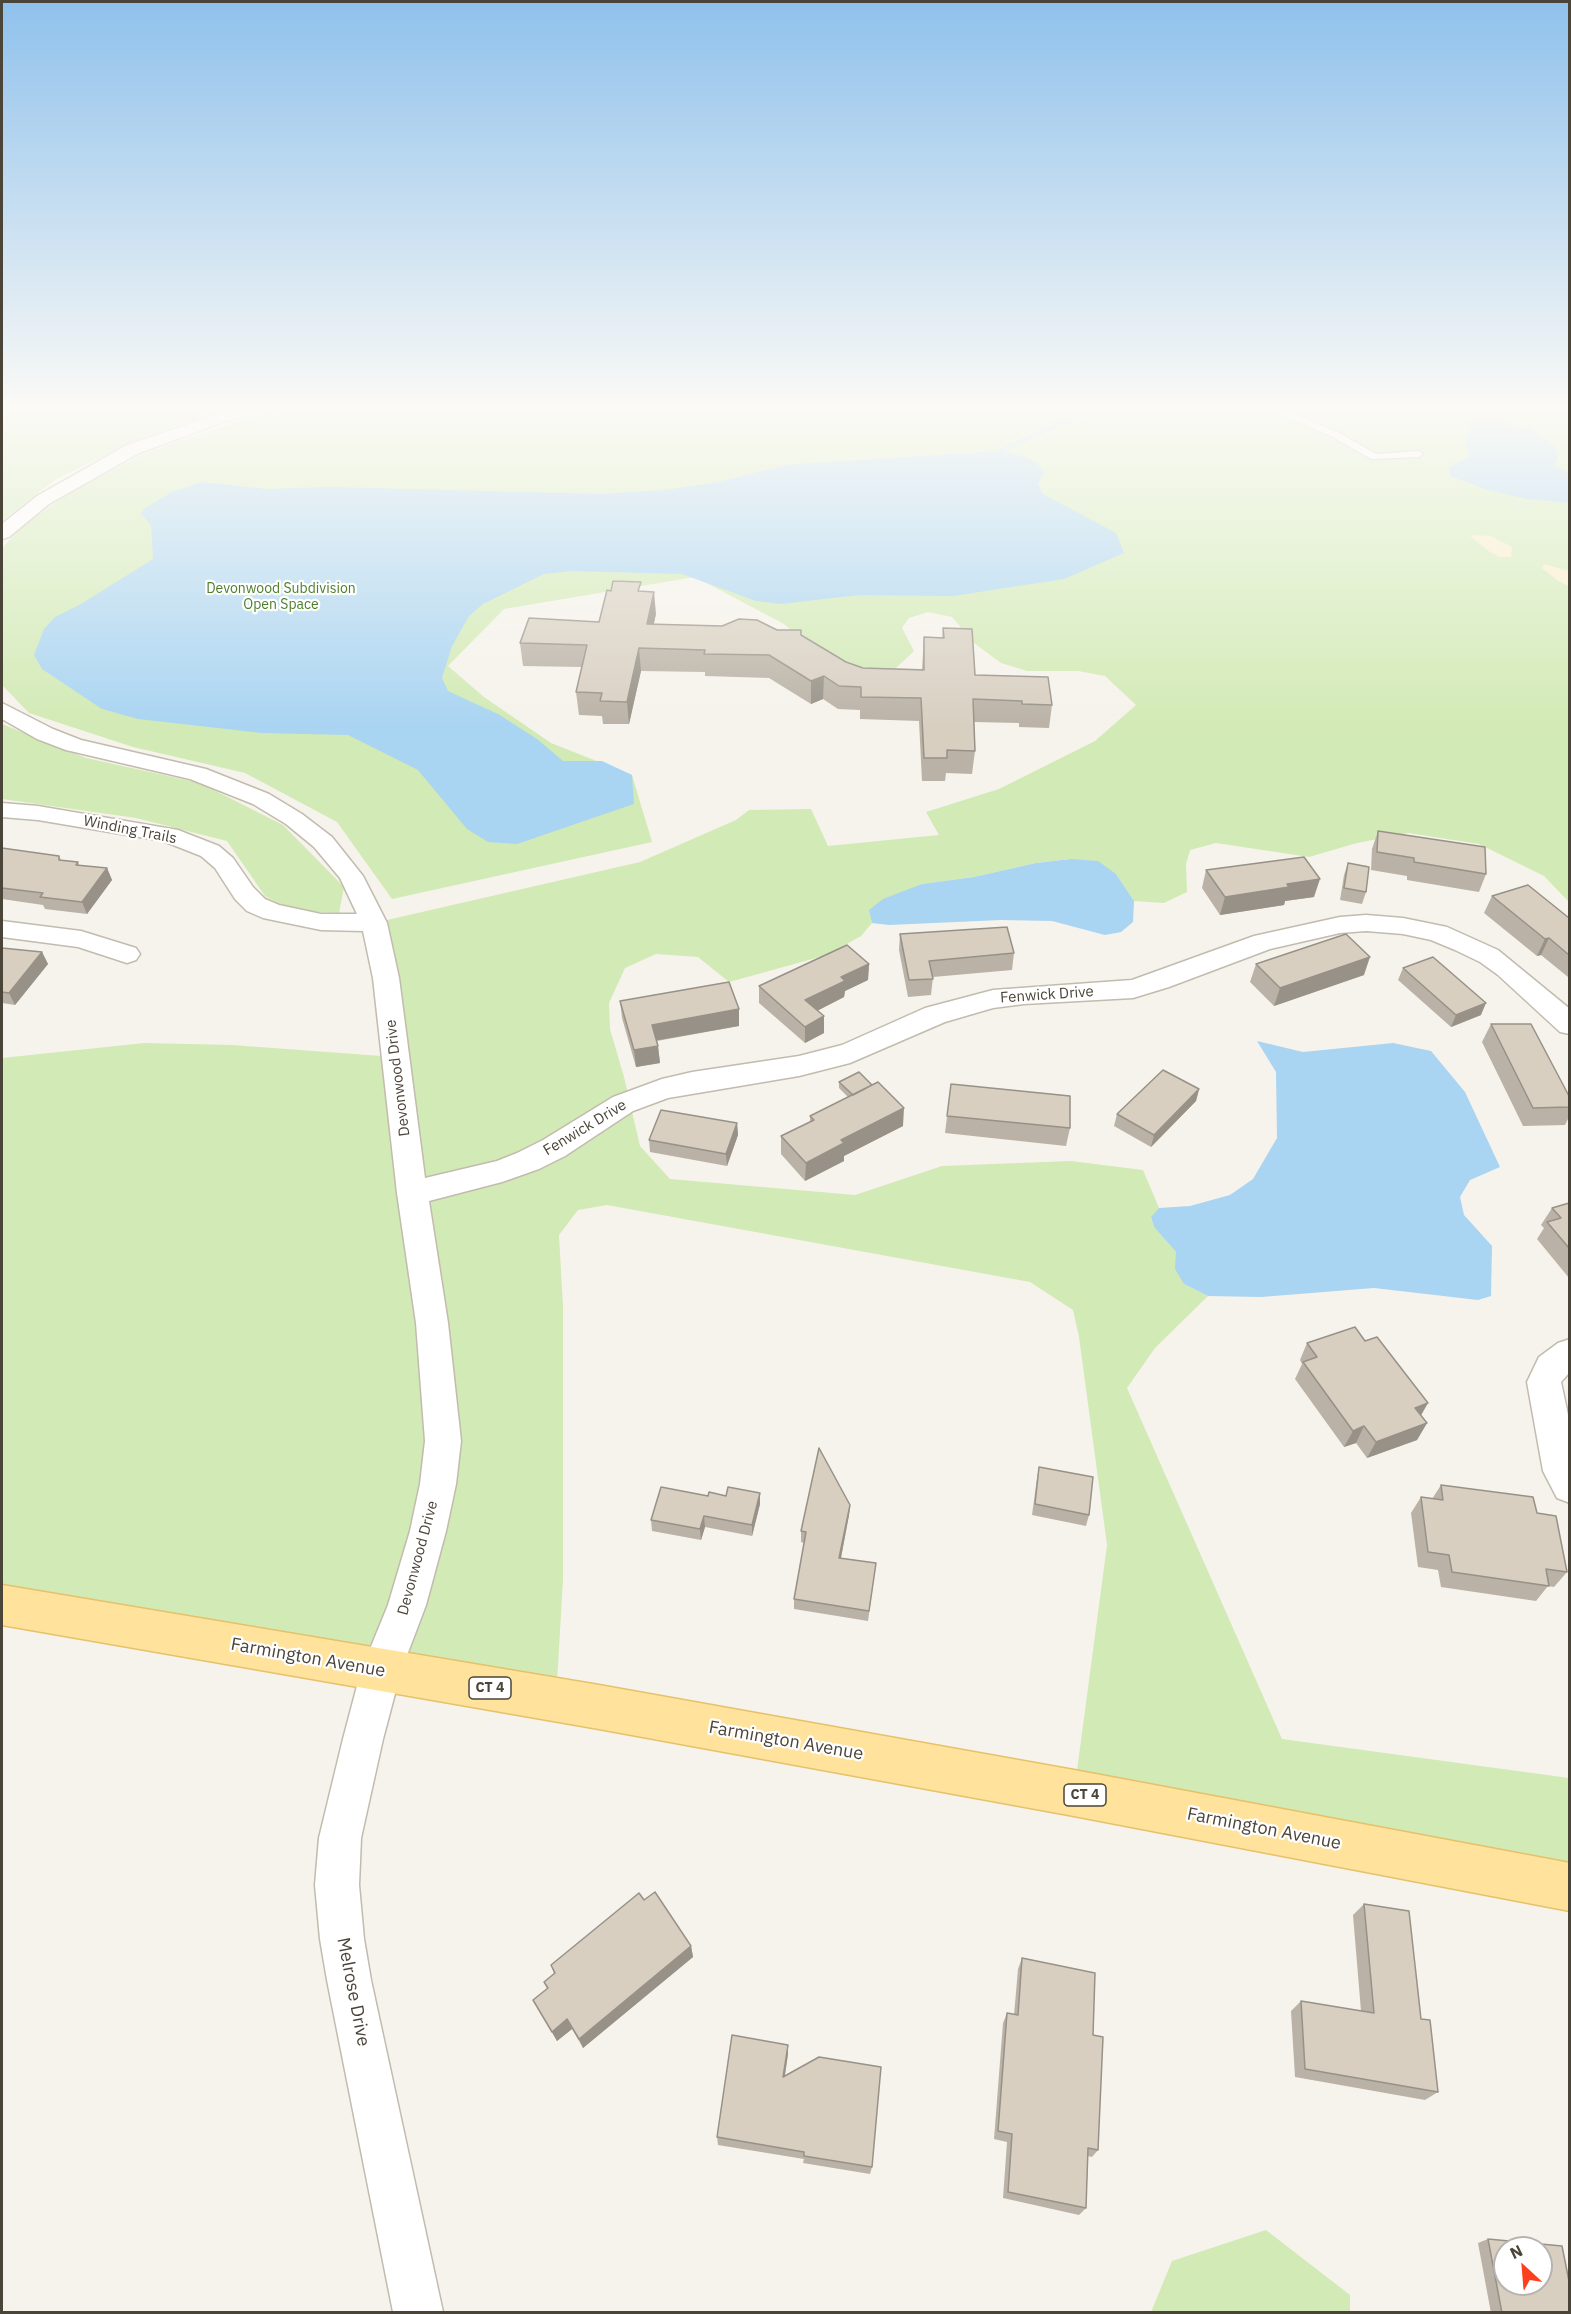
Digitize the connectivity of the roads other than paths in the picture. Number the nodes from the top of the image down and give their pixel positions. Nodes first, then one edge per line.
1 (26, 513) edge
2 (2, 533) edge
3 (2, 710) edge
4 (2, 810) edge
5 (374, 922) junction
6 (2, 929) edge
7 (127, 954) dead end
8 (1569, 1025) edge
9 (412, 1194) junction
10 (1569, 1353) edge
11 (1569, 1487) edge
12 (2, 1605) edge
13 (381, 1671) junction
14 (1569, 1887) edge
15 (418, 2313) edge

1 - 2 street
3 - 5 street, Devonwood Drive
4 - 5 street, Winding Trails
5 - 9 street, Devonwood Drive
6 - 7 street
8 - 9 street, Fenwick Drive
9 - 13 street, Devonwood Drive
10 - 11 street
12 - 13 main road, Farmington Avenue / CT 4
13 - 14 main road, Farmington Avenue / CT 4
13 - 15 street, Melrose Drive

